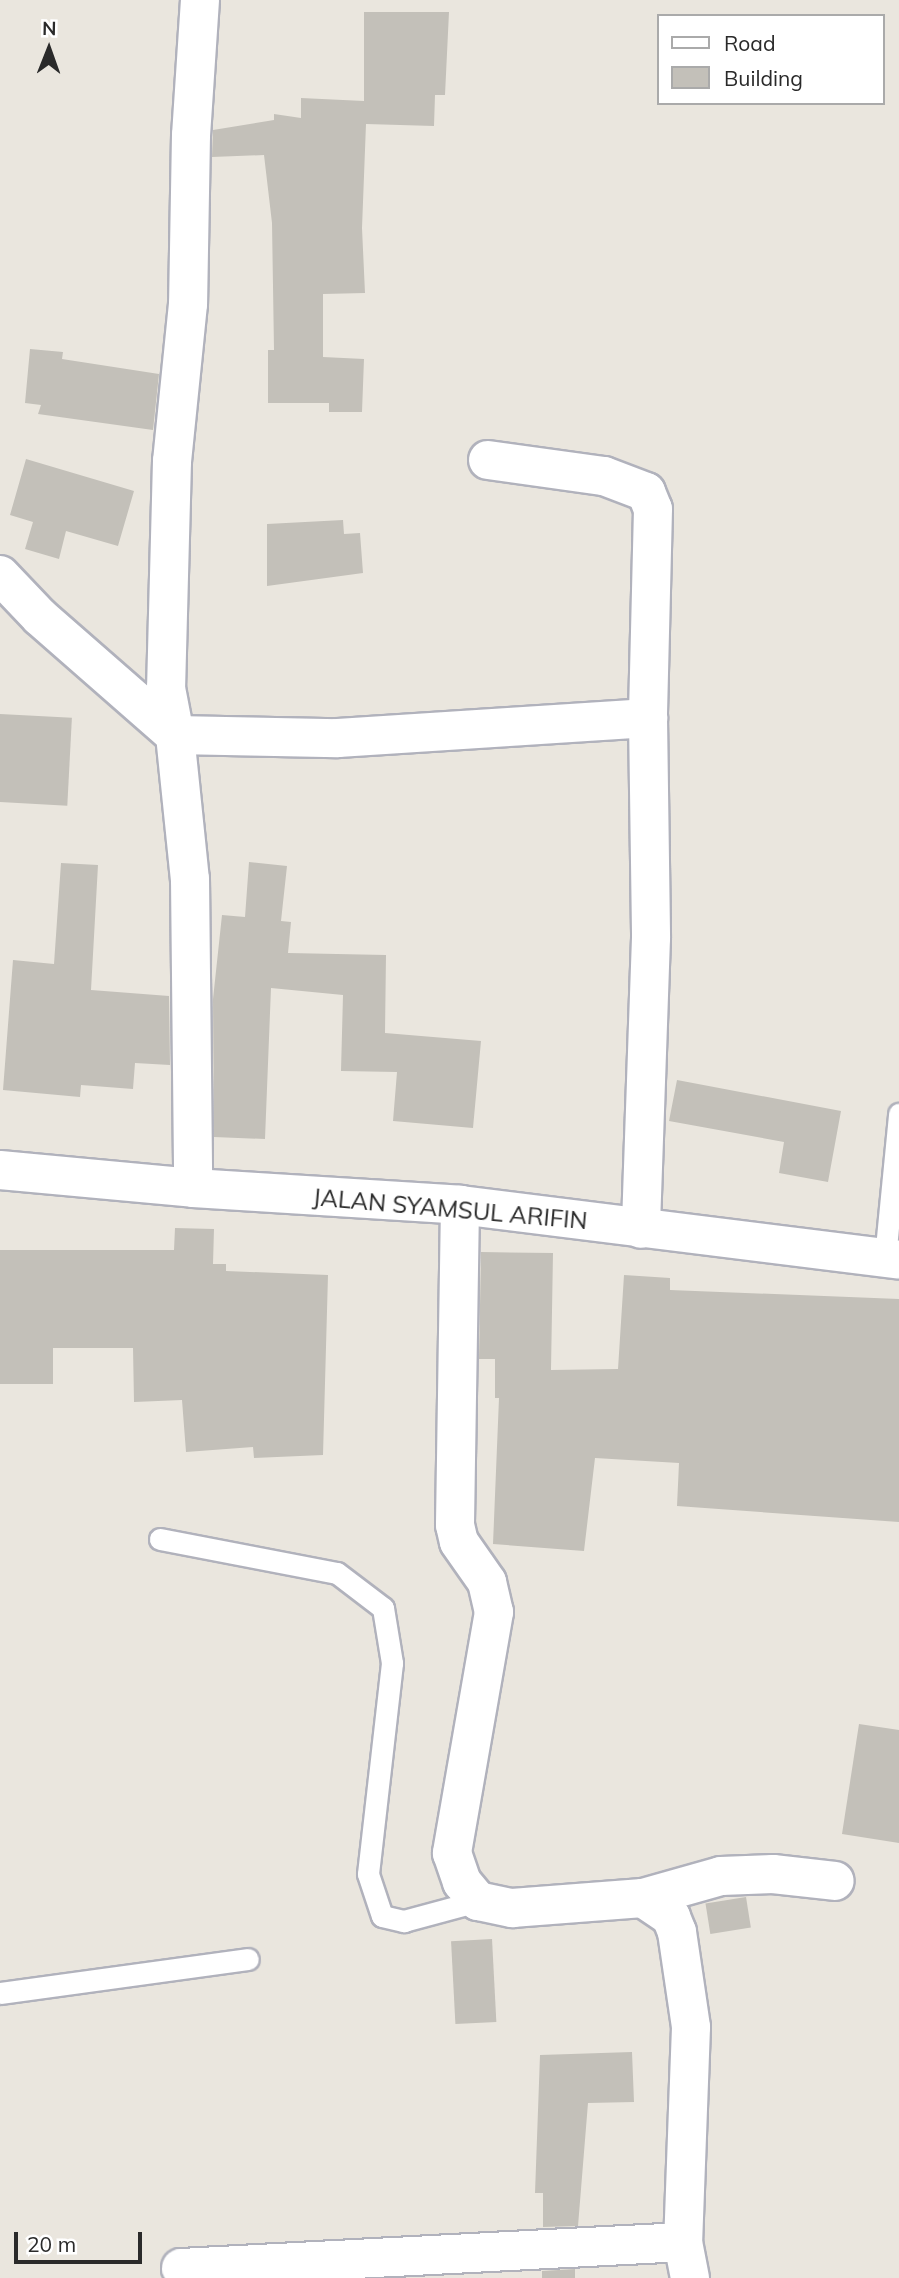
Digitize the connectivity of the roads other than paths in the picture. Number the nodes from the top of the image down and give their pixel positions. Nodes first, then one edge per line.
1 (200, 0) edge
2 (488, 460) dead end
3 (0, 575) edge
4 (648, 718) junction
5 (175, 735) junction
6 (899, 1114) edge
7 (0, 1170) edge
8 (193, 1188) junction
9 (460, 1205) junction
10 (641, 1228) junction
11 (892, 1259) edge
12 (160, 1539) dead end
13 (835, 1881) dead end
14 (643, 1898) junction
15 (478, 1901) junction
16 (248, 1959) dead end
17 (0, 1993) edge
18 (687, 2260) edge
19 (181, 2267) dead end

1 - 5 street
2 - 4 street
3 - 5 street
4 - 5 street
4 - 10 street
5 - 8 street
6 - 11 lane
7 - 8 street, JALAN SYAMSUL ARIFIN
8 - 9 street, JALAN SYAMSUL ARIFIN
9 - 10 street, JALAN SYAMSUL ARIFIN
9 - 15 street
10 - 11 street, JALAN SYAMSUL ARIFIN
12 - 15 lane
13 - 14 street
14 - 15 street
14 - 18 street
16 - 17 lane
18 - 19 street

